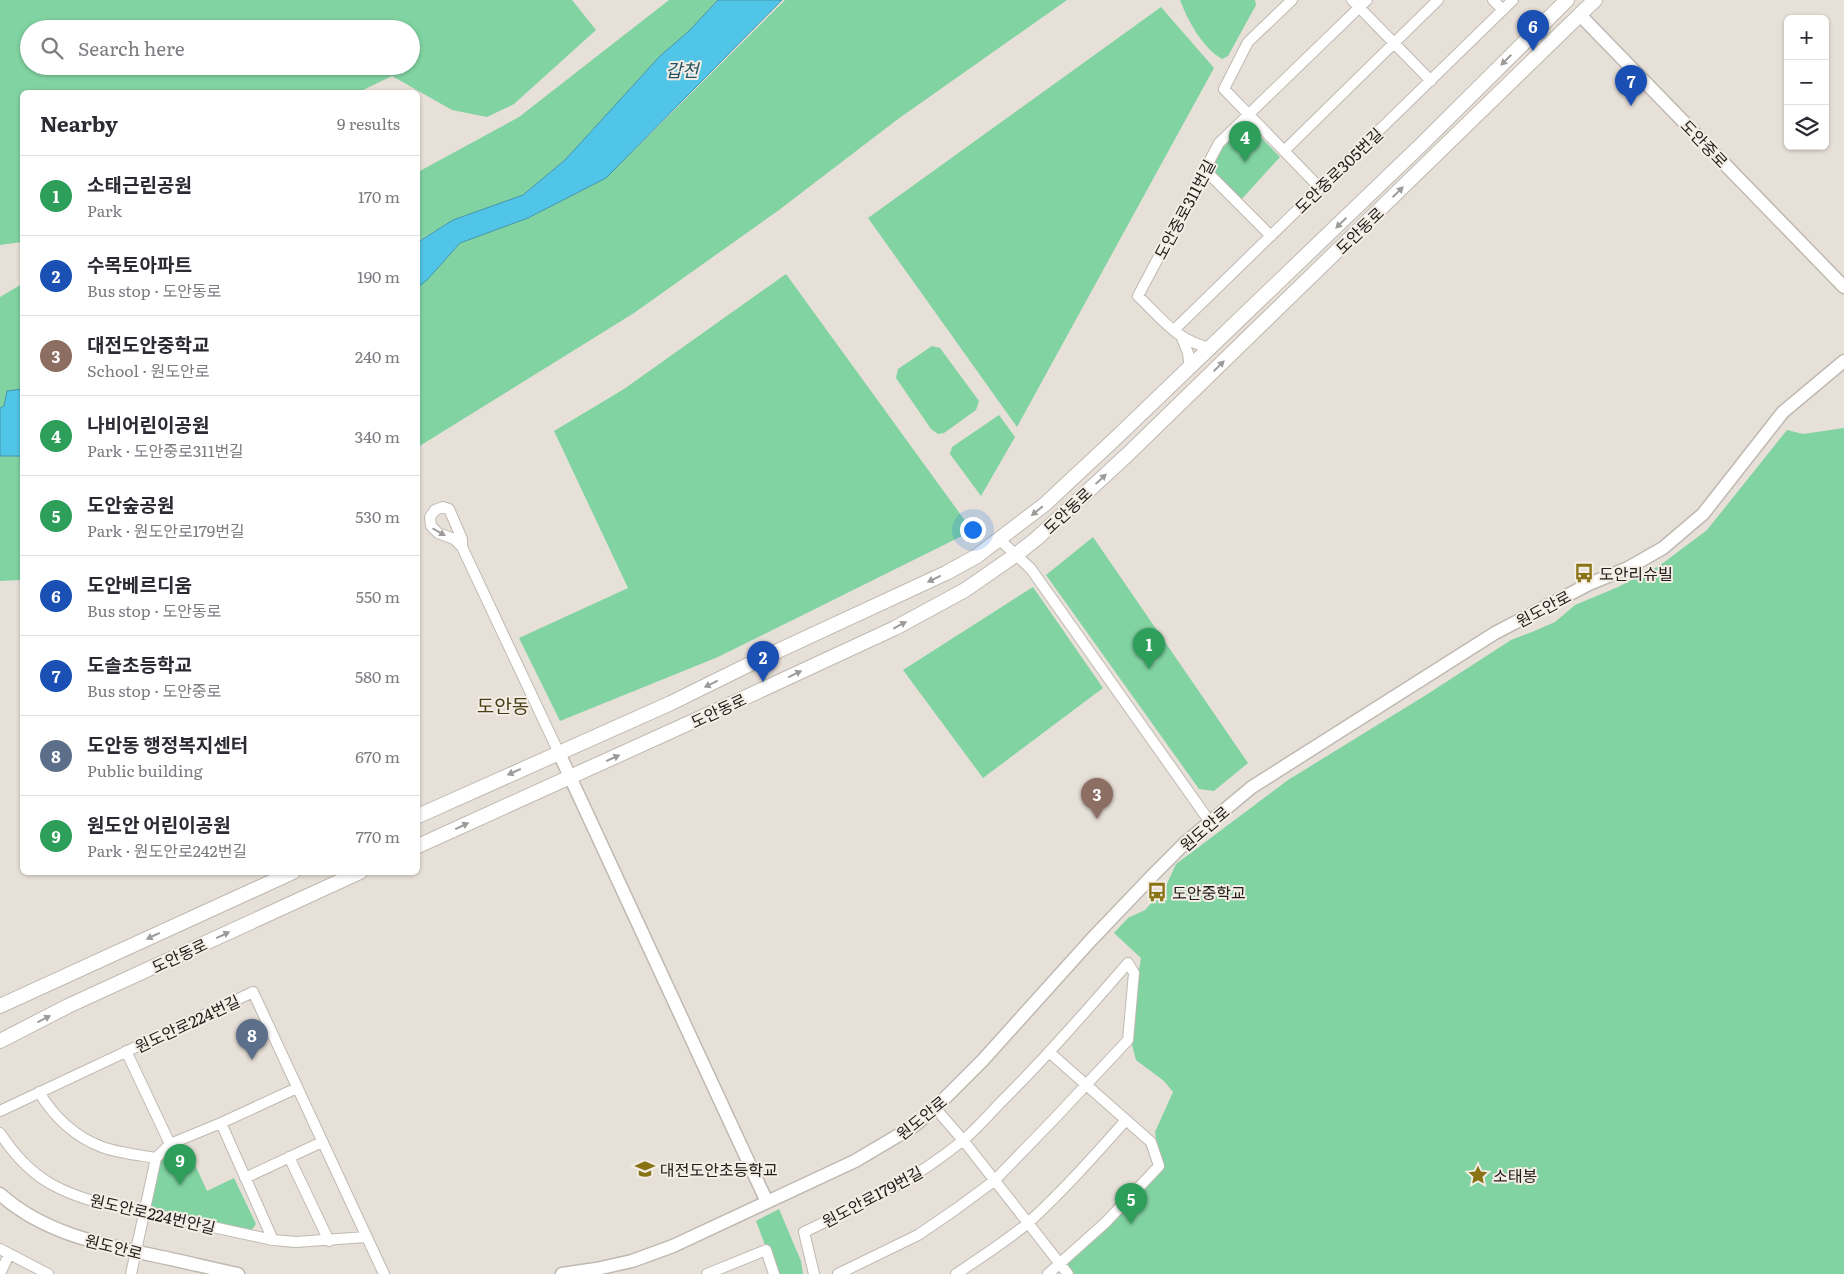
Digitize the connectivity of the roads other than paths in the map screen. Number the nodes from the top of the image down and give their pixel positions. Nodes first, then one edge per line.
1 (1292, 0) edge
2 (1367, 0) edge
3 (1438, 0) edge
4 (1493, 0) edge
5 (1513, 0) edge
6 (1566, 0) edge
7 (1595, 0) edge
8 (1355, 4) edge
9 (1503, 10) junction
10 (1580, 14) junction
11 (1394, 43) junction
12 (1431, 81) junction
13 (1248, 114) junction
14 (1284, 151) junction
15 (1205, 170) junction
16 (1320, 188) junction
17 (1271, 236) junction
18 (1844, 287) edge
19 (1174, 330) junction
20 (1182, 338) junction
21 (1211, 348) junction
22 (1844, 361) edge
23 (1190, 368) junction
24 (1000, 540) junction
25 (462, 547) dead end
26 (1017, 554) junction
27 (559, 753) junction
28 (570, 776) junction
29 (420, 815) edge
30 (1210, 822) junction
31 (420, 845) edge
32 (286, 875) edge
33 (353, 875) edge
34 (0, 1006) edge
35 (0, 1040) edge
36 (126, 1051) junction
37 (1049, 1052) junction
38 (1086, 1085) junction
39 (297, 1088) junction
40 (39, 1092) junction
41 (935, 1108) junction
42 (0, 1111) edge
43 (1126, 1120) junction
44 (221, 1123) junction
45 (0, 1133) edge
46 (963, 1140) junction
47 (322, 1142) junction
48 (170, 1144) junction
49 (289, 1157) junction
50 (156, 1158) junction
51 (245, 1178) junction
52 (994, 1181) junction
53 (0, 1194) edge
54 (767, 1202) junction
55 (146, 1213) junction
56 (1027, 1223) junction
57 (366, 1237) junction
58 (274, 1240) junction
59 (329, 1241) junction
60 (4, 1252) edge
61 (137, 1252) junction
62 (1060, 1264) junction
63 (577, 1273) edge
64 (0, 1274) edge
65 (48, 1274) edge
66 (132, 1274) edge
67 (238, 1274) edge
68 (384, 1274) edge
69 (562, 1274) edge
70 (707, 1274) edge
71 (774, 1274) edge
72 (814, 1274) edge
73 (838, 1274) edge
74 (956, 1274) edge
75 (1048, 1274) edge
76 (1068, 1274) edge

1 - 13 street
2 - 8 street, 도안중로311번길
3 - 11 street
4 - 9 street
5 - 9 street, 도안중로305번길
6 - 10 main road, 도안중로
6 -> 21 main road, 도안동로
7 - 10 main road, 도안동로
8 - 11 street
8 - 13 street, 도안중로311번길
9 - 12 street, 도안중로305번길
10 - 18 street, 도안중로
26 -> 10 main road, 도안동로
11 - 12 street
11 - 14 street
12 - 16 street, 도안중로305번길
13 - 14 street
13 - 15 street, 도안중로311번길
14 - 16 street
15 - 17 street
15 - 19 street, 도안중로311번길
16 - 17 street, 도안중로305번길
17 - 19 street, 도안중로305번길
19 - 20 street, 도안중로311번길
20 - 21 street
20 - 23 street
21 - 23 main road, 도안동로
22 - 30 street, 원도안로
23 -> 24 main road, 도안동로
24 - 26 street
24 -> 27 main road, 도안동로
25 - 27 street
28 -> 26 main road, 도안동로
26 - 30 street
27 - 28 street
27 -> 29 main road, 도안동로
31 -> 28 main road, 도안동로
28 - 54 street
30 - 41 street, 원도안로
32 -> 34 main road, 도안동로
35 -> 33 main road, 도안동로
36 - 39 street, 원도안로224번길
36 - 40 street, 원도안로224번길
36 - 48 street
37 - 38 street
37 - 38 street, 원도안로179번길
37 - 46 street, 원도안로179번길
38 - 43 street
38 - 52 street
39 - 44 street
39 - 47 street, 원도안로224번길
40 - 42 street, 원도안로224번길
40 - 50 street
41 - 46 street
41 - 54 street, 원도안로
43 - 56 street
43 - 62 street
44 - 48 street
44 - 51 street
45 - 55 street, 원도안로224번안길
46 - 52 street
46 - 72 street, 원도안로179번길
47 - 49 street
47 - 57 street, 원도안로224번길
48 - 50 street
49 - 51 street
49 - 59 street
50 - 55 street
51 - 58 street
52 - 56 street
52 - 73 street
53 - 61 street, 원도안로
54 - 63 street, 원도안로
55 - 58 street, 원도안로224번안길
55 - 61 street
56 - 62 street
56 - 74 street
57 - 59 street, 원도안로224번안길
57 - 68 street, 원도안로224번길
58 - 59 street, 원도안로224번안길
60 - 64 street
60 - 65 street
61 - 66 street
61 - 67 street, 원도안로
62 - 75 street
62 - 76 street
63 - 69 street, 원도안로
70 - 71 street

